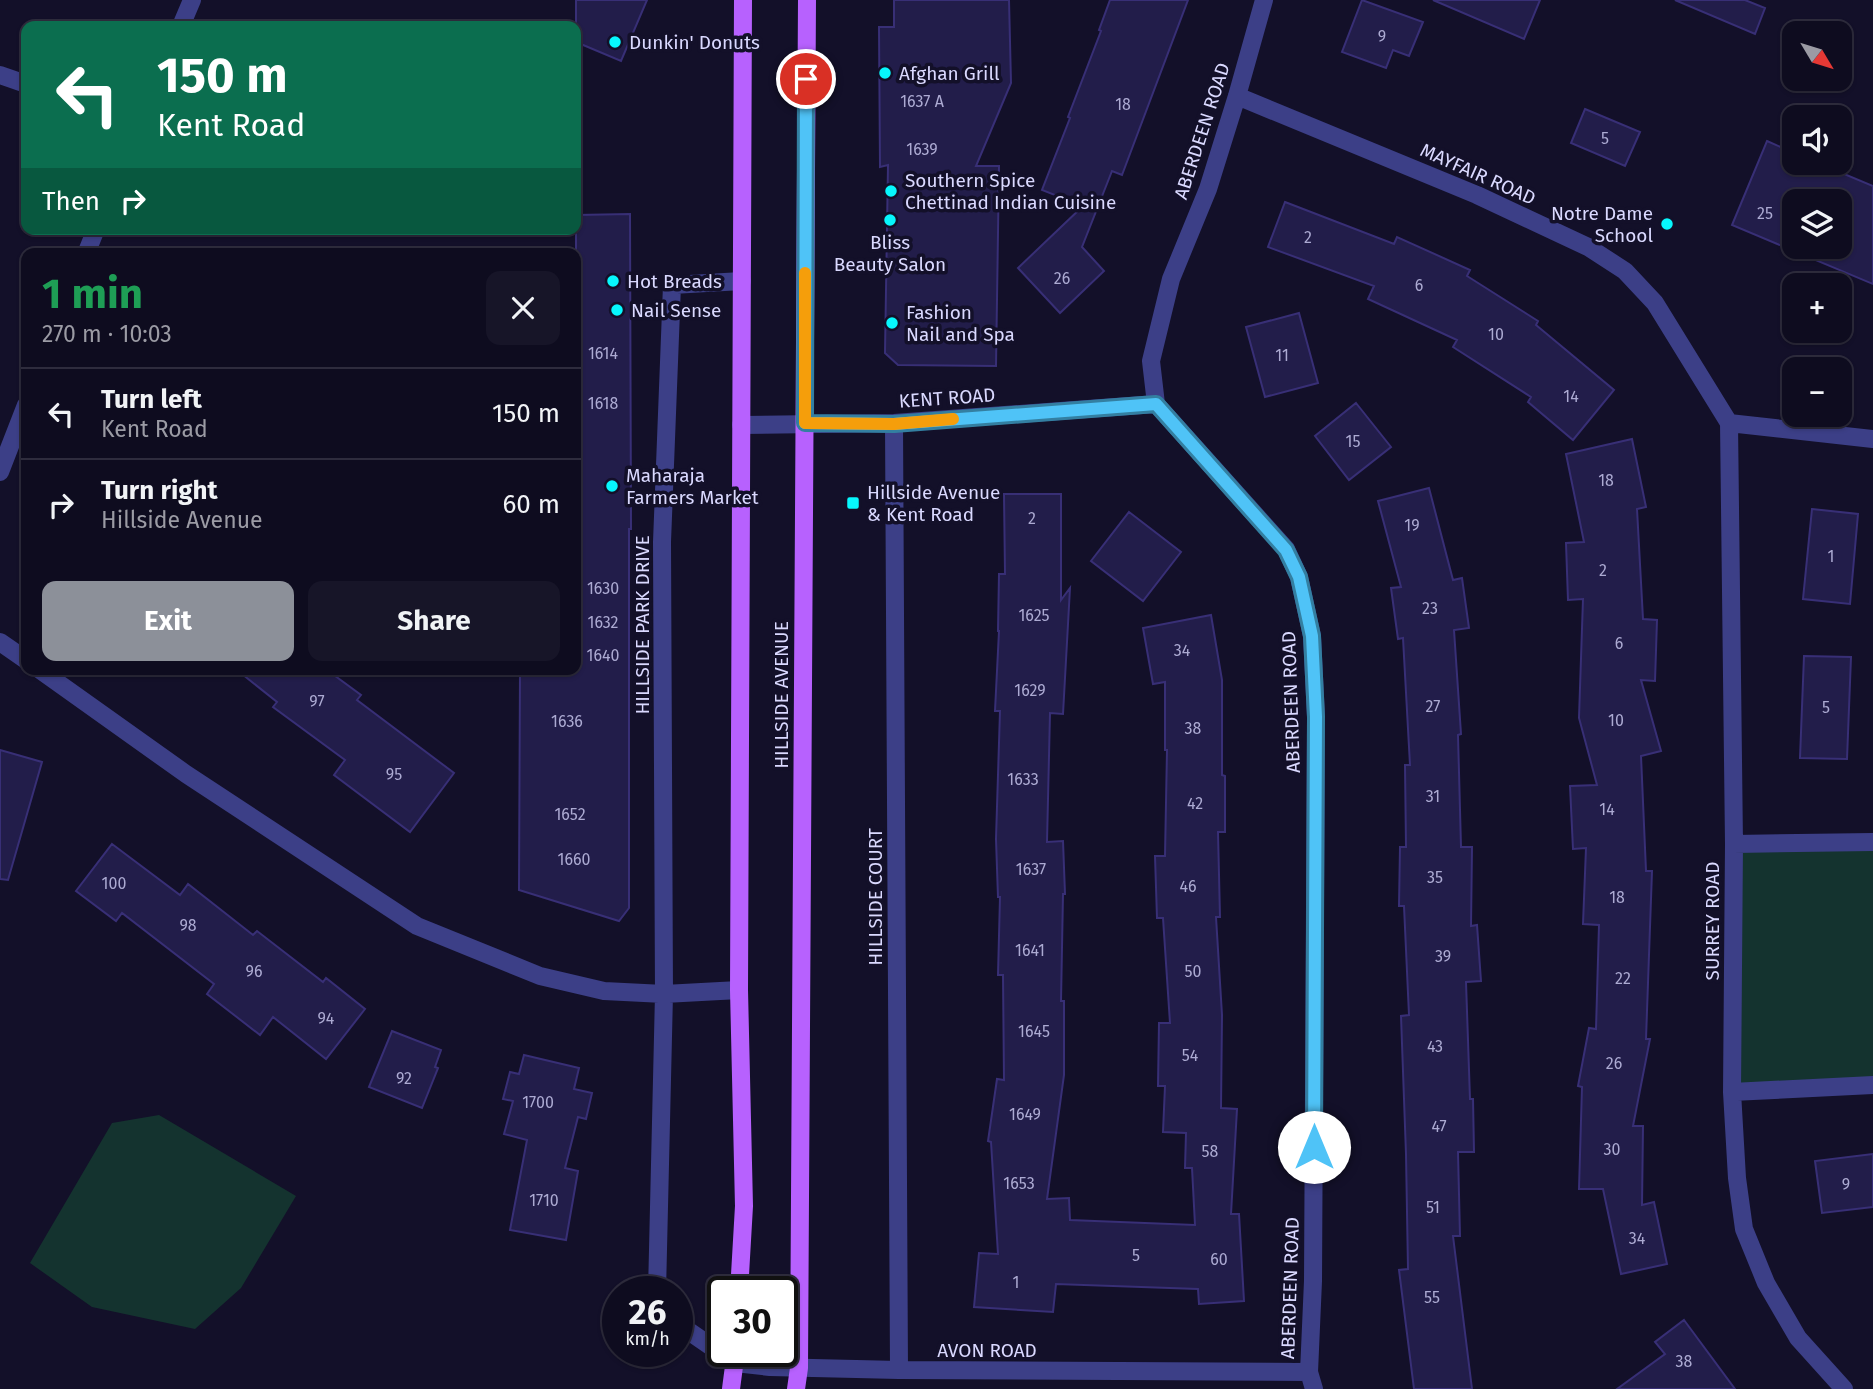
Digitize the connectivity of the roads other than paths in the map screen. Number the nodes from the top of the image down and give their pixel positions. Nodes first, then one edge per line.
1 (192, 0) edge
2 (743, 0) edge
3 (807, 0) edge
4 (1264, 0) edge
5 (183, 21) edge
6 (0, 75) edge
7 (21, 82) edge
8 (1237, 96) junction
9 (742, 281) junction
10 (1156, 404) junction
11 (21, 418) edge
12 (805, 423) junction
13 (1729, 423) junction
14 (894, 424) junction
15 (741, 425) junction
16 (1873, 439) edge
17 (0, 471) edge
18 (0, 642) edge
19 (21, 657) edge
20 (47, 675) edge
21 (1873, 842) edge
22 (1734, 844) junction
23 (739, 990) junction
24 (664, 993) junction
25 (1873, 1085) edge
26 (1732, 1092) junction
27 (657, 1276) edge
28 (740, 1276) edge
29 (734, 1367) edge
30 (770, 1367) edge
31 (799, 1368) junction
32 (899, 1370) junction
33 (1312, 1381) edge
34 (731, 1389) edge
35 (796, 1389) edge
36 (1844, 1389) edge

1 - 5 street
2 - 9 main road, HILLSIDE AVENUE
3 - 12 main road, HILLSIDE AVENUE
4 - 8 street, ABERDEEN ROAD
6 - 7 street
8 - 10 street, ABERDEEN ROAD
8 - 13 street, MAYFAIR ROAD
9 - 15 main road, HILLSIDE AVENUE
9 - 24 street, HILLSIDE PARK DRIVE
10 - 14 street, KENT ROAD
10 - 33 street, ABERDEEN ROAD
11 - 17 street
12 - 14 street, KENT ROAD
12 - 15 street, KENT ROAD
12 - 31 main road, HILLSIDE AVENUE
13 - 16 street
13 - 22 street, SURREY ROAD
14 - 32 street, HILLSIDE COURT
15 - 23 main road, HILLSIDE AVENUE
18 - 19 street
20 - 24 street
21 - 22 street
22 - 26 street, SURREY ROAD
23 - 24 street
23 - 28 main road, HILLSIDE AVENUE
24 - 27 street, HILLSIDE PARK DRIVE
25 - 26 street
26 - 36 street, SURREY ROAD
29 - 34 main road
30 - 31 street, AVON ROAD
31 - 32 street, AVON ROAD
31 - 35 main road, HILLSIDE AVENUE
32 - 33 street, AVON ROAD

